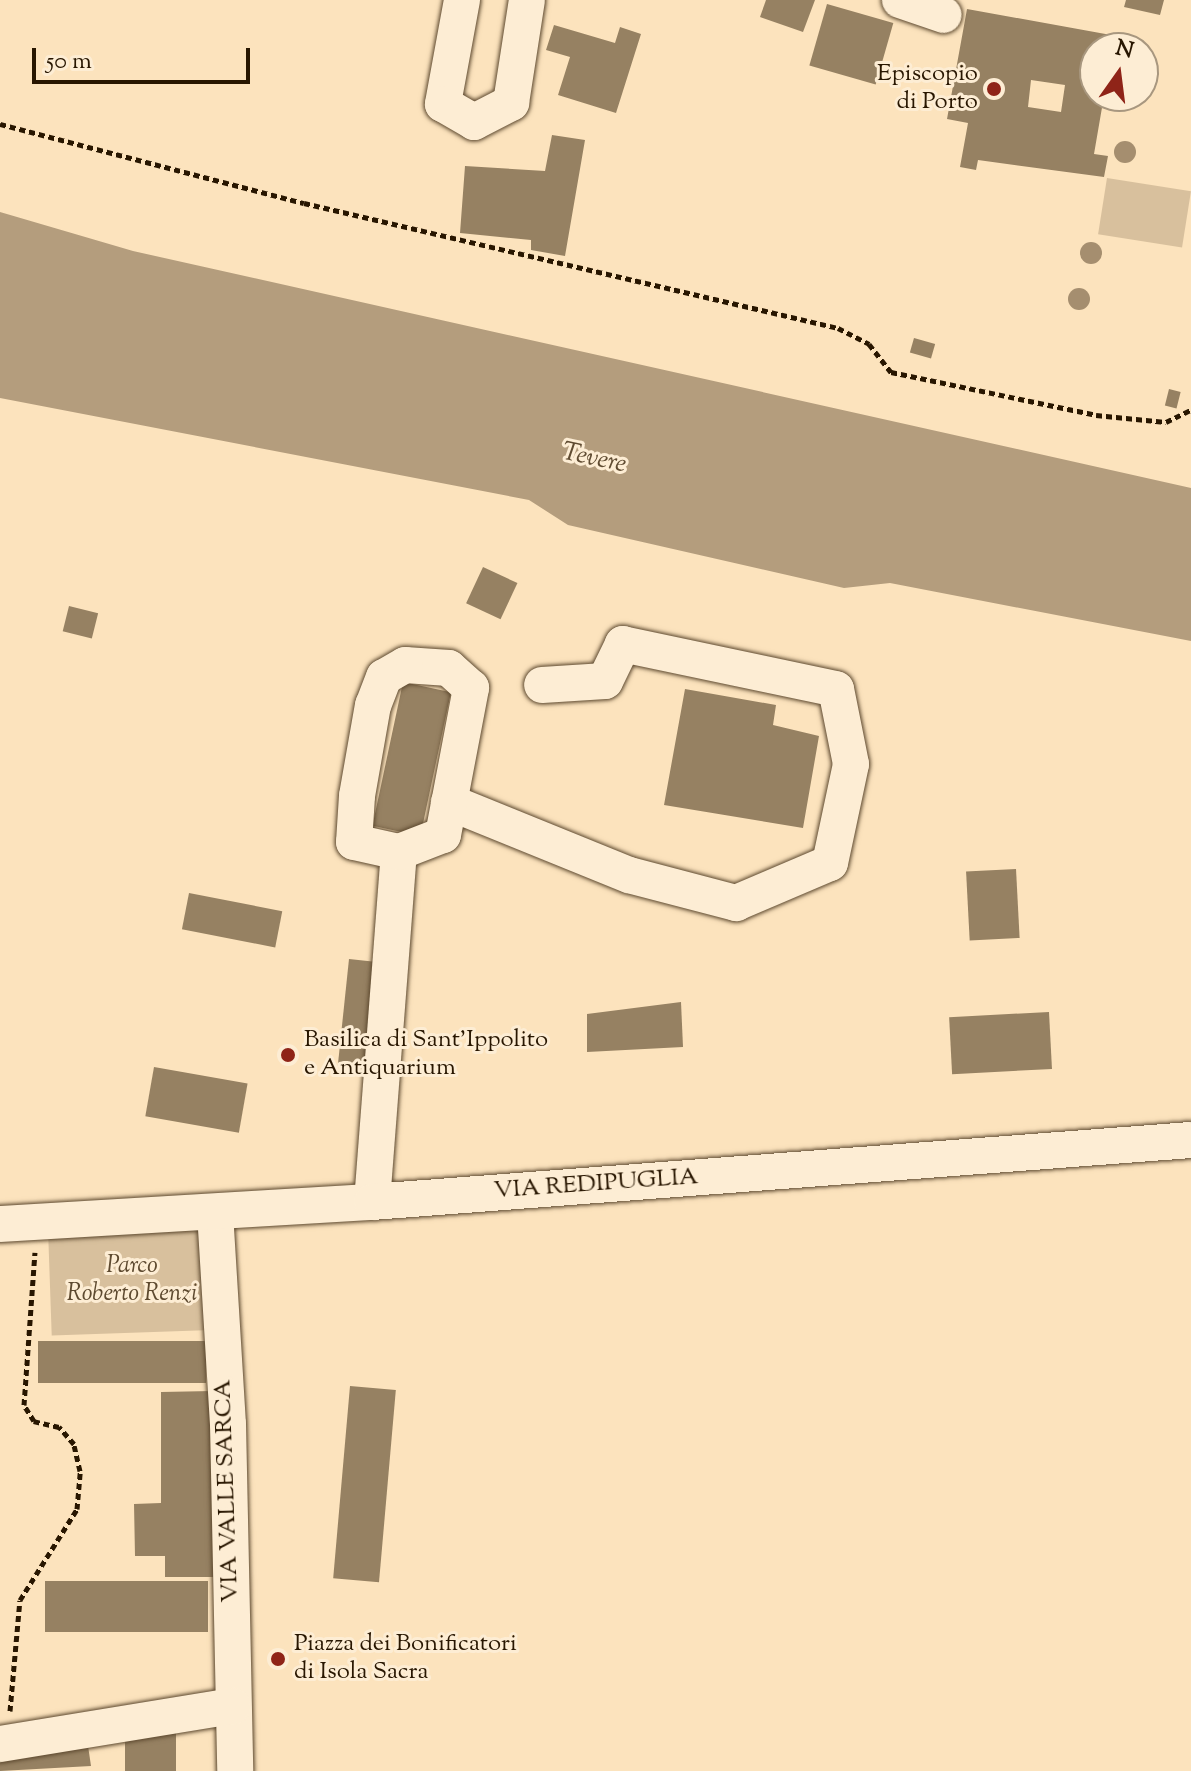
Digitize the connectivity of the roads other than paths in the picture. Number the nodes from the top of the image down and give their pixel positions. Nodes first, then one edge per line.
1 (462, 0) edge
2 (527, 0) edge
3 (900, 0) edge
4 (944, 15) dead end
5 (542, 685) dead end
6 (449, 802) junction
7 (399, 852) junction
8 (1191, 1140) edge
9 (372, 1202) junction
10 (215, 1212) junction
11 (0, 1224) edge
12 (233, 1706) junction
13 (3, 1744) edge
14 (235, 1771) edge

1 - 2 street
3 - 4 street
5 - 6 street
6 - 7 street
6 - 7 street
7 - 9 street
8 - 9 street, VIA REDIPUGLIA
9 - 10 street, VIA REDIPUGLIA
10 - 11 street, VIA REDIPUGLIA
10 - 12 street, VIA VALLE SARCA
12 - 13 street
12 - 14 street, VIA VALLE SARCA

